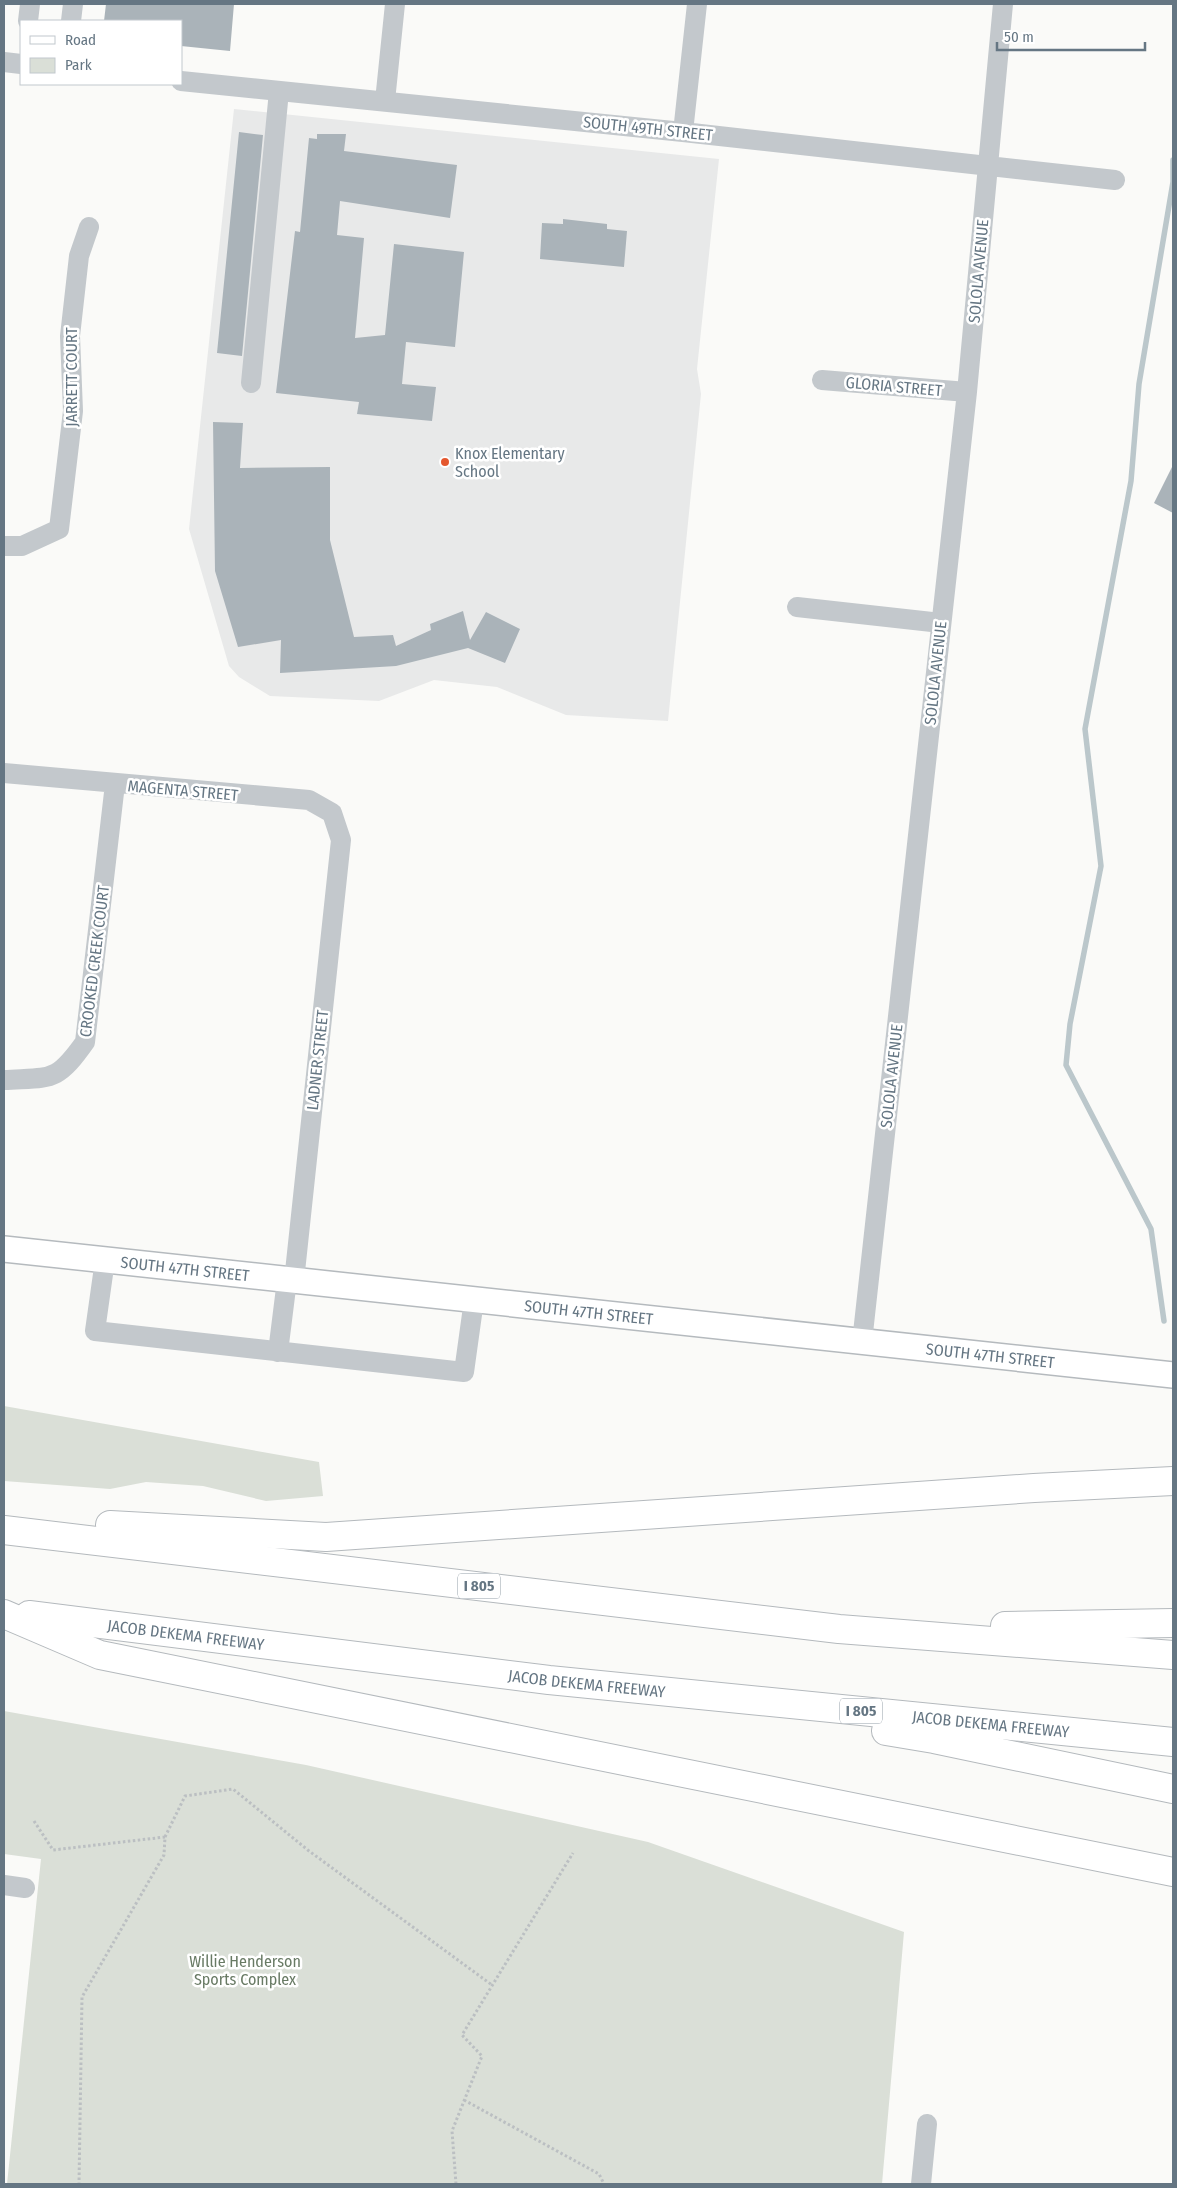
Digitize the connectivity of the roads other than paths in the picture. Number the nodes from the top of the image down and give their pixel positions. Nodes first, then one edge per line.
1 (30, 4) edge
2 (73, 4) edge
3 (395, 4) edge
4 (697, 4) edge
5 (1003, 4) edge
6 (28, 20) edge
7 (71, 20) edge
8 (4, 62) edge
9 (20, 64) edge
10 (182, 81) edge
11 (279, 91) junction
12 (385, 101) junction
13 (683, 132) junction
14 (987, 166) junction
15 (1115, 180) dead end
16 (89, 227) dead end
17 (822, 380) dead end
18 (251, 383) dead end
19 (967, 392) junction
20 (4, 546) edge
21 (797, 606) dead end
22 (941, 623) junction
23 (4, 773) edge
24 (115, 784) junction
25 (341, 840) joint
26 (4, 1080) edge
27 (4, 1249) edge
28 (105, 1260) junction
29 (291, 1280) junction
30 (474, 1300) junction
31 (862, 1342) junction
32 (278, 1352) junction
33 (1173, 1375) edge
34 (1173, 1480) edge
35 (4, 1520) edge
36 (4, 1530) edge
37 (4, 1613) edge
38 (1173, 1623) edge
39 (839, 1629) junction
40 (1173, 1655) edge
41 (549, 1680) junction
42 (1173, 1742) edge
43 (1173, 1789) edge
44 (1173, 1872) edge
45 (4, 1885) edge
46 (26, 1888) dead end
47 (927, 2124) dead end
48 (921, 2184) edge

1 - 6 street
2 - 7 street
3 - 12 street
4 - 13 street
5 - 14 street, SOLOLA AVENUE
8 - 9 street
10 - 11 street, SOUTH 49TH STREET
11 - 12 street, SOUTH 49TH STREET
11 - 18 street
12 - 13 street, SOUTH 49TH STREET
13 - 14 street, SOUTH 49TH STREET
14 - 15 street, SOUTH 49TH STREET
14 - 19 street, SOLOLA AVENUE
16 - 20 street, JARRETT COURT
17 - 19 street, GLORIA STREET
19 - 22 street, SOLOLA AVENUE
21 - 22 street
22 - 31 street, SOLOLA AVENUE
23 - 24 street, MAGENTA STREET
24 - 25 street, MAGENTA STREET
24 - 26 street, CROOKED CREEK COURT
25 - 29 street, LADNER STREET
27 - 28 main road, SOUTH 47TH STREET
28 - 29 main road, SOUTH 47TH STREET
28 - 32 street
29 - 30 main road, SOUTH 47TH STREET
29 - 32 street, LADNER STREET
30 - 31 main road, SOUTH 47TH STREET
30 - 32 street
31 - 33 main road, SOUTH 47TH STREET
34 - 35 highway
36 - 39 highway, I 805
37 - 41 highway, JACOB DEKEMA FREEWAY / I 805
37 - 44 highway
38 - 39 highway
39 - 40 highway, I 805
41 - 42 highway, JACOB DEKEMA FREEWAY / I 805
41 - 43 highway
45 - 46 street
47 - 48 street

